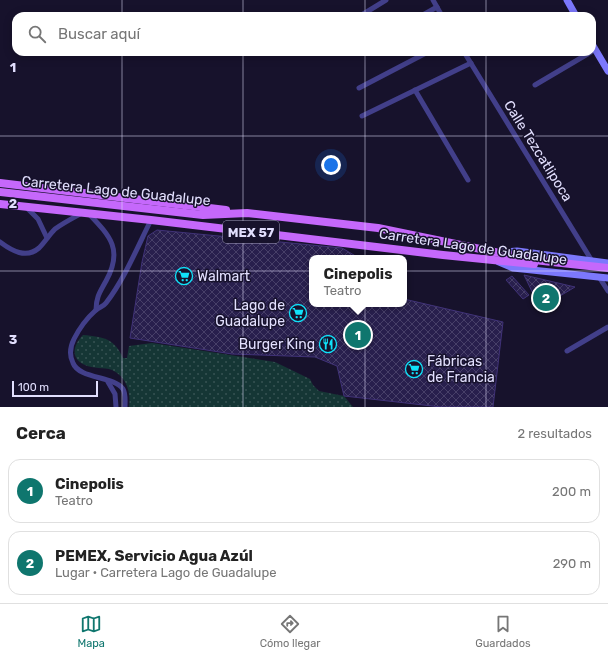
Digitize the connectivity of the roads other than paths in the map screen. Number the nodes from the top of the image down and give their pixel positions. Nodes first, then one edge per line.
1 (386, 0) edge
2 (433, 0) edge
3 (567, 0) edge
4 (437, 7) junction
5 (366, 12) edge
6 (428, 12) edge
7 (440, 12) edge
8 (574, 12) edge
9 (596, 53) edge
10 (420, 56) edge
11 (467, 56) edge
12 (582, 56) edge
13 (471, 63) junction
14 (608, 71) edge
15 (535, 85) dead end
16 (359, 88) dead end
17 (415, 90) junction
18 (362, 116) dead end
19 (468, 180) dead end
20 (0, 183) edge
21 (0, 192) edge
22 (2, 204) edge
23 (25, 206) junction
24 (86, 213) junction
25 (246, 213) junction
26 (151, 220) junction
27 (47, 238) junction
28 (0, 242) edge
29 (497, 257) junction
30 (592, 261) junction
31 (608, 263) edge
32 (554, 264) junction
33 (608, 268) edge
34 (608, 273) edge
35 (599, 277) junction
36 (608, 278) edge
37 (608, 291) edge
38 (96, 310) junction
39 (608, 327) edge
40 (567, 351) dead end
41 (108, 382) junction
42 (116, 407) edge
43 (125, 407) edge

1 - 5 street
2 - 4 street
3 - 8 street
4 - 6 street
4 - 7 street
9 - 14 street
10 - 16 street
11 - 13 street, Calle Tezcatlipoca
12 - 15 street
13 - 17 street
13 - 30 street, Calle Tezcatlipoca
17 - 18 street
17 - 19 street
20 - 25 main road
21 - 25 main road, Carretera Lago de Guadalupe / MEX 57
22 - 23 main road, Carretera Lago de Guadalupe / MEX 57
23 - 24 main road, Carretera Lago de Guadalupe / MEX 57
23 - 27 street
24 - 26 main road, Carretera Lago de Guadalupe / MEX 57
24 - 27 street
24 - 38 street
25 - 29 main road, Carretera Lago de Guadalupe / MEX 57
26 - 29 main road, Carretera Lago de Guadalupe / MEX 57
26 - 38 street
27 - 28 street
29 - 30 street, Carretera Lago de Guadalupe / MEX 57
29 - 32 main road
29 - 35 street, Carretera Lago de Guadalupe / MEX 57
30 - 31 street, Carretera Lago de Guadalupe / MEX 57
32 - 33 main road
32 - 34 main road
35 - 36 street, Carretera Lago de Guadalupe / MEX 57
35 - 37 street
38 - 41 street
39 - 40 street
41 - 42 street
41 - 43 street

